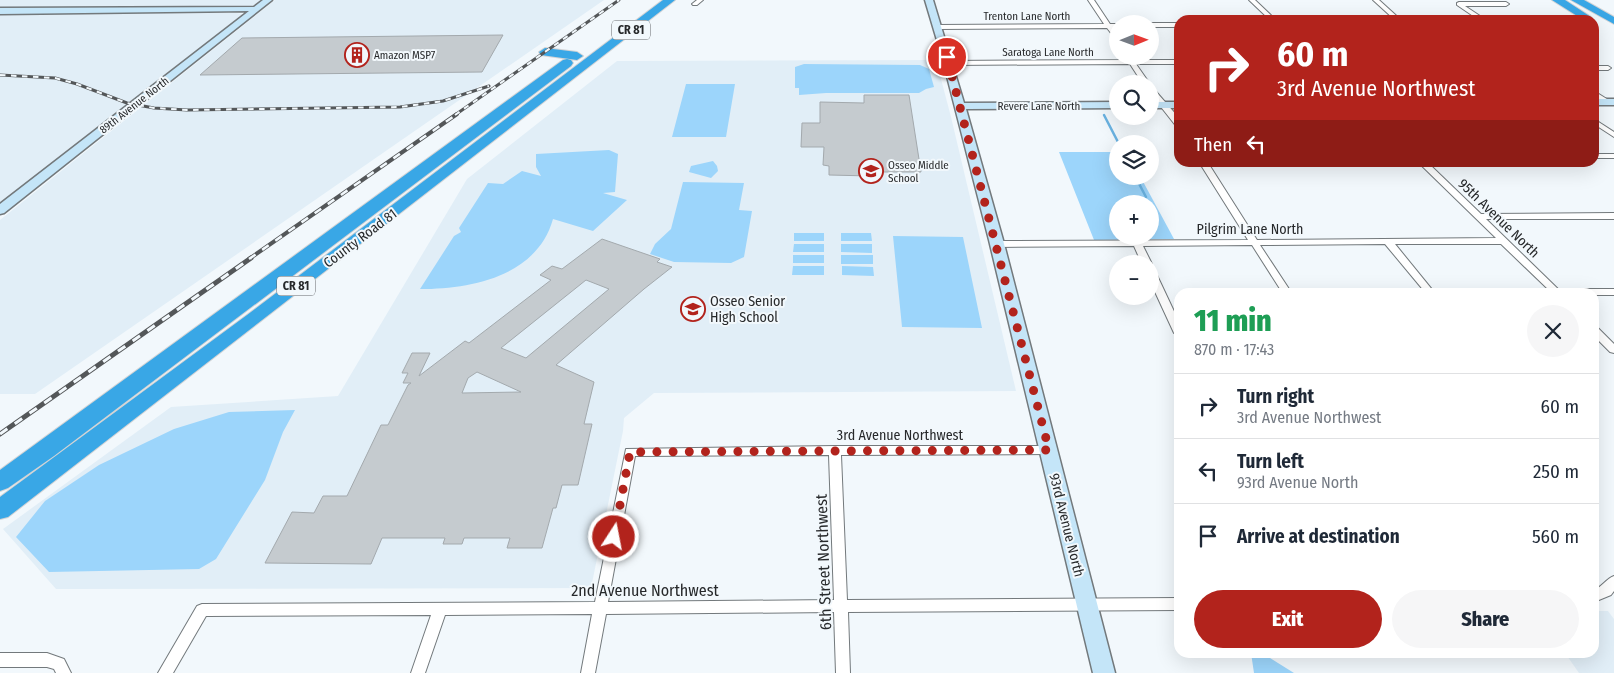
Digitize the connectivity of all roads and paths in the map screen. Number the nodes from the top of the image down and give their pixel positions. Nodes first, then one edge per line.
1 (268, 0) edge
2 (652, 0) edge
3 (670, 0) edge
4 (929, 0) edge
5 (1091, 0) edge
6 (1252, 0) edge
7 (1376, 0) edge
8 (1557, 0) edge
9 (1576, 0) edge
10 (1456, 2) edge
11 (1506, 4) dead end
12 (255, 10) junction
13 (0, 11) edge
14 (1268, 15) edge
15 (1392, 15) edge
16 (1476, 15) edge
17 (1584, 15) edge
18 (1614, 21) edge
19 (1599, 24) edge
20 (1159, 25) edge
21 (1174, 25) edge
22 (1108, 26) joint
23 (937, 27) junction
24 (1614, 33) edge
25 (585, 58) junction
26 (1109, 59) edge
27 (1159, 61) edge
28 (1174, 62) edge
29 (948, 63) junction
30 (1599, 68) edge
31 (1608, 68) dead end
32 (558, 70) junction
33 (1599, 96) edge
34 (1159, 102) edge
35 (1611, 102) edge
36 (1109, 105) edge
37 (1159, 105) edge
38 (1164, 105) junction
39 (1174, 105) edge
40 (960, 106) junction
41 (1174, 116) edge
42 (1599, 124) edge
43 (1614, 135) edge
44 (1599, 156) edge
45 (1614, 156) edge
46 (1207, 167) edge
47 (1427, 167) edge
48 (0, 210) edge
49 (1614, 216) edge
50 (1478, 217) junction
51 (1503, 241) junction
52 (1388, 242) junction
53 (1255, 243) junction
54 (997, 244) junction
55 (1109, 244) edge
56 (1159, 244) edge
57 (1283, 288) edge
58 (1427, 288) edge
59 (1552, 288) edge
60 (1159, 290) edge
61 (1599, 292) edge
62 (1614, 292) edge
63 (1174, 322) edge
64 (1599, 337) edge
65 (1614, 350) edge
66 (835, 450) junction
67 (1049, 450) junction
68 (0, 482) edge
69 (0, 510) edge
70 (1614, 582) edge
71 (1599, 594) edge
72 (1174, 604) edge
73 (840, 606) junction
74 (1088, 606) junction
75 (600, 607) junction
76 (440, 609) junction
77 (0, 660) edge
78 (64, 673) edge
79 (165, 673) edge
80 (418, 673) edge
81 (588, 673) edge
82 (843, 673) edge
83 (1104, 673) edge

1 - 12 street, 89th Avenue North
2 - 25 highway, County Road 81 / CR 81
3 - 25 highway, County Road 81 / CR 81
4 - 23 street, 93rd Avenue North
5 - 22 street
6 - 14 street
7 - 15 street
8 - 17 highway
9 - 18 highway
10 - 11 street
10 - 16 street
12 - 13 street
12 - 48 street, 89th Avenue North
19 - 24 highway
20 - 21 street
22 - 23 street, Trenton Lane North
23 - 29 street, 93rd Avenue North
25 - 32 highway, County Road 81 / CR 81
25 - 32 highway
25 - 69 highway, County Road 81 / CR 81
26 - 29 street, Saratoga Lane North
27 - 28 street, Saratoga Lane North
29 - 40 street, 93rd Avenue North
30 - 31 street
32 - 68 highway, County Road 81 / CR 81
33 - 35 street
34 - 38 street
36 - 40 street, Revere Lane North
37 - 38 street
38 - 39 street
38 - 41 street
40 - 54 street, 93rd Avenue North
42 - 43 street
44 - 45 street
46 - 53 street
47 - 50 street, 95th Avenue North
49 - 50 street
50 - 51 street, 95th Avenue North
51 - 52 street, Pilgrim Lane North
51 - 59 street, 95th Avenue North
52 - 53 street, Pilgrim Lane North
52 - 58 street
53 - 56 street, Pilgrim Lane North
53 - 57 street
54 - 55 street, Pilgrim Lane North
54 - 67 street, 93rd Avenue North
60 - 63 street
61 - 62 street
64 - 65 street
66 - 67 street, 3rd Avenue Northwest
66 - 73 street, 6th Street Northwest
66 - 75 street, 3rd Avenue Northwest
67 - 74 street, 93rd Avenue North
70 - 71 street
72 - 74 street, 2nd Avenue Northwest
73 - 74 street, 2nd Avenue Northwest
73 - 75 street, 2nd Avenue Northwest
73 - 82 street, 6th Street Northwest
74 - 83 street, 93rd Avenue North
75 - 76 street, 2nd Avenue Northwest
75 - 81 street
76 - 79 street, 2nd Avenue Northwest
76 - 80 street
77 - 78 street

